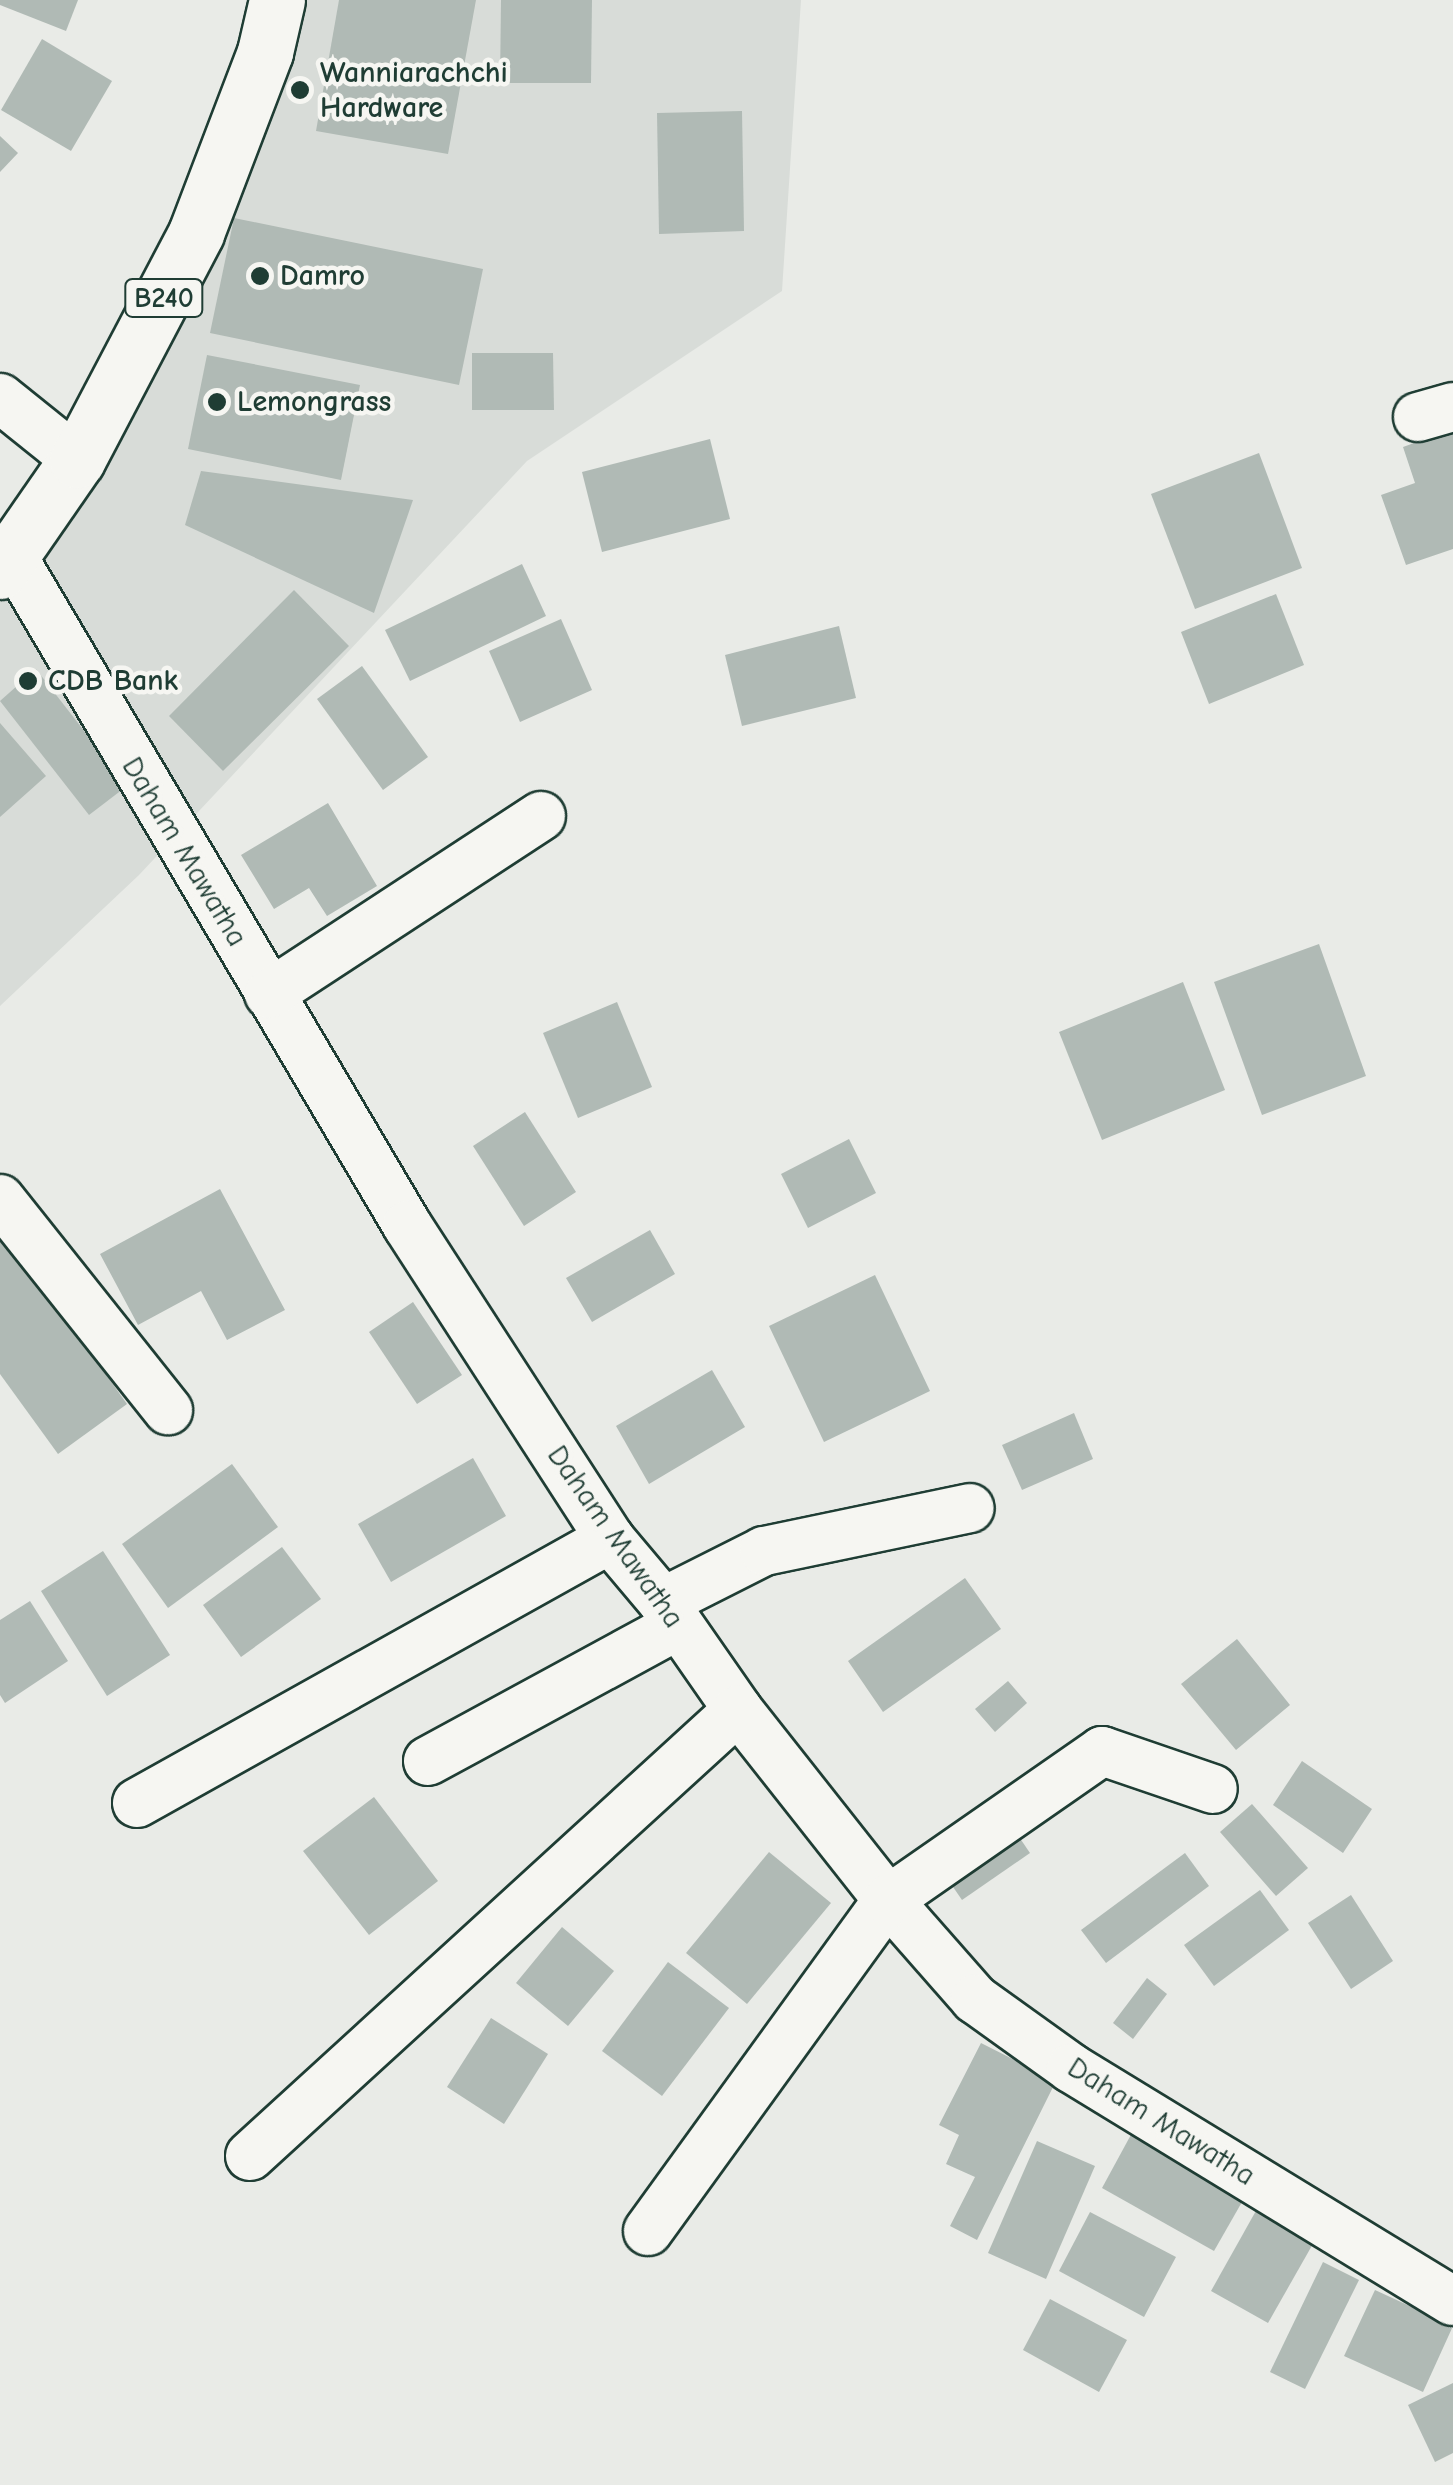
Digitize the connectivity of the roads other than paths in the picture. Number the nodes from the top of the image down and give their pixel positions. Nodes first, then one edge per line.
1 (277, 0) edge
2 (0, 398) edge
3 (77, 460) junction
4 (6, 564) edge
5 (541, 816) dead end
6 (268, 994) junction
7 (0, 1199) edge
8 (168, 1410) dead end
9 (970, 1508) dead end
10 (610, 1539) junction
11 (671, 1614) junction
12 (738, 1710) junction
13 (428, 1762) dead end
14 (1212, 1789) dead end
15 (137, 1802) dead end
16 (888, 1900) junction
17 (250, 2156) dead end
18 (648, 2231) dead end
19 (1453, 2301) edge

1 - 3 main road, B240
2 - 3 street
3 - 4 main road, B240
4 - 6 street, Daham Mawatha
5 - 6 street
6 - 10 street, Daham Mawatha
7 - 8 street
9 - 11 street
10 - 11 street, Daham Mawatha
10 - 15 street
11 - 12 street, Daham Mawatha
11 - 13 street
12 - 16 street, Daham Mawatha
12 - 17 street
14 - 16 street
16 - 18 street
16 - 19 street, Daham Mawatha

